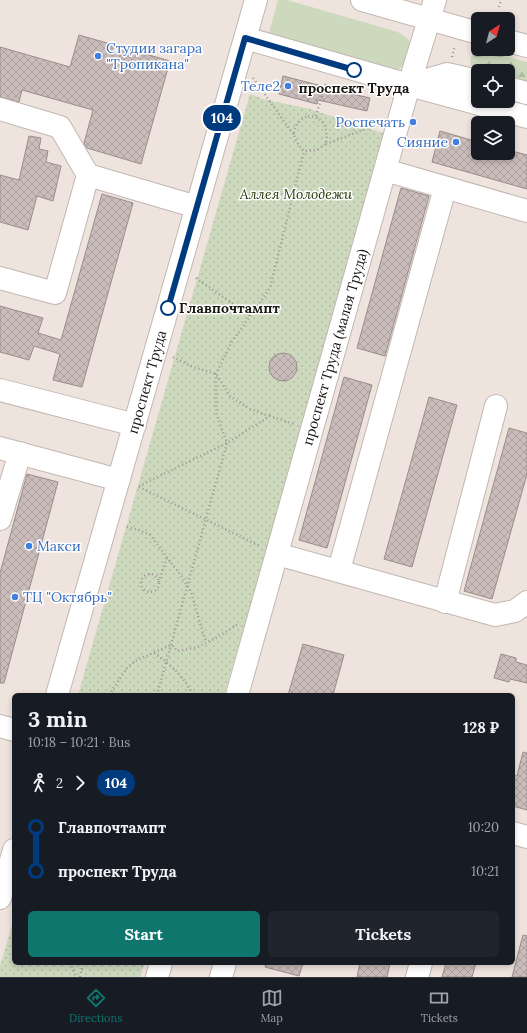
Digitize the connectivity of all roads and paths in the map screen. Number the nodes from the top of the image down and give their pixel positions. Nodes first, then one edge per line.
1 (256, 0) edge
2 (362, 0) edge
3 (411, 0) edge
4 (501, 0) edge
5 (499, 7) dead end
6 (432, 10) edge
7 (471, 30) edge
8 (245, 38) junction
9 (515, 43) edge
10 (527, 46) edge
11 (252, 77) dead end
12 (471, 79) edge
13 (326, 83) dead end
14 (409, 85) junction
15 (515, 90) edge
16 (527, 93) edge
17 (0, 109) edge
18 (316, 116) junction
19 (527, 117) edge
20 (380, 123) dead end
21 (294, 135) junction
22 (326, 144) junction
23 (304, 151) junction
24 (385, 170) junction
25 (88, 175) junction
26 (445, 188) junction
27 (197, 207) junction
28 (527, 211) edge
29 (0, 278) edge
30 (196, 278) dead end
31 (250, 316) junction
32 (172, 357) dead end
33 (216, 374) junction
34 (0, 390) edge
35 (496, 406) dead end
36 (270, 416) junction
37 (135, 424) junction
38 (312, 430) junction
39 (227, 443) junction
40 (10, 450) edge
41 (119, 480) junction
42 (206, 519) junction
43 (0, 520) edge
44 (127, 527) dead end
45 (277, 554) junction
46 (167, 556) junction
47 (339, 570) junction
48 (158, 583) junction
49 (188, 586) junction
50 (445, 602) junction
51 (527, 602) edge
52 (262, 608) junction
53 (206, 643) junction
54 (171, 645) junction
55 (154, 653) junction
56 (166, 662) junction
57 (59, 693) edge
58 (110, 693) edge
59 (158, 693) edge
60 (192, 693) edge
61 (238, 693) edge
62 (0, 726) edge
63 (12, 729) edge
64 (515, 834) edge
65 (527, 837) edge
66 (12, 857) edge
67 (0, 898) edge
68 (71, 965) edge
69 (83, 965) edge
70 (160, 965) edge
71 (224, 965) edge
72 (420, 965) edge
73 (76, 977) edge
74 (80, 977) edge
75 (157, 977) edge
76 (221, 977) edge
77 (417, 977) edge

1 - 8 street, проспект Труда
2 - 6 street
3 - 6 street
4 - 5 path
6 - 7 street
6 - 14 street, проспект Труда (малая Труда)
8 - 14 street
8 - 27 street, проспект Труда
9 - 10 street
11 - 21 path
12 - 14 street
13 - 18 path
14 - 19 street
14 - 24 street, проспект Труда (малая Труда)
15 - 16 street
17 - 25 street
18 - 21 path
18 - 22 path
20 - 22 path
21 - 23 path
22 - 23 path
23 - 31 path
24 - 26 street
24 - 38 street, проспект Труда (малая Труда)
25 - 27 street
25 - 29 street
26 - 28 street
26 - 47 street
27 - 37 street, проспект Труда
30 - 31 path
31 - 33 path
32 - 33 path
33 - 36 path
33 - 39 path
34 - 37 street
35 - 50 street
36 - 38 path
36 - 39 path
37 - 41 street, проспект Труда
38 - 45 street, проспект Труда (малая Труда)
39 - 42 path
39 - 42 path
40 - 41 street
40 - 43 street
41 - 57 street, проспект Труда
42 - 45 path
42 - 49 path
44 - 46 path
45 - 47 street
45 - 52 street, проспект Труда (малая Труда)
46 - 48 path
46 - 49 path
47 - 50 street
48 - 48 path
49 - 53 path
49 - 54 path
50 - 51 street
52 - 53 path
52 - 61 street, проспект Труда (малая Труда)
53 - 54 path
54 - 55 path
54 - 56 path
55 - 56 path
55 - 58 path
56 - 59 path
56 - 60 path
62 - 63 street
64 - 65 street
66 - 67 street
68 - 73 path
69 - 74 path
70 - 75 street
71 - 76 street
72 - 77 street

